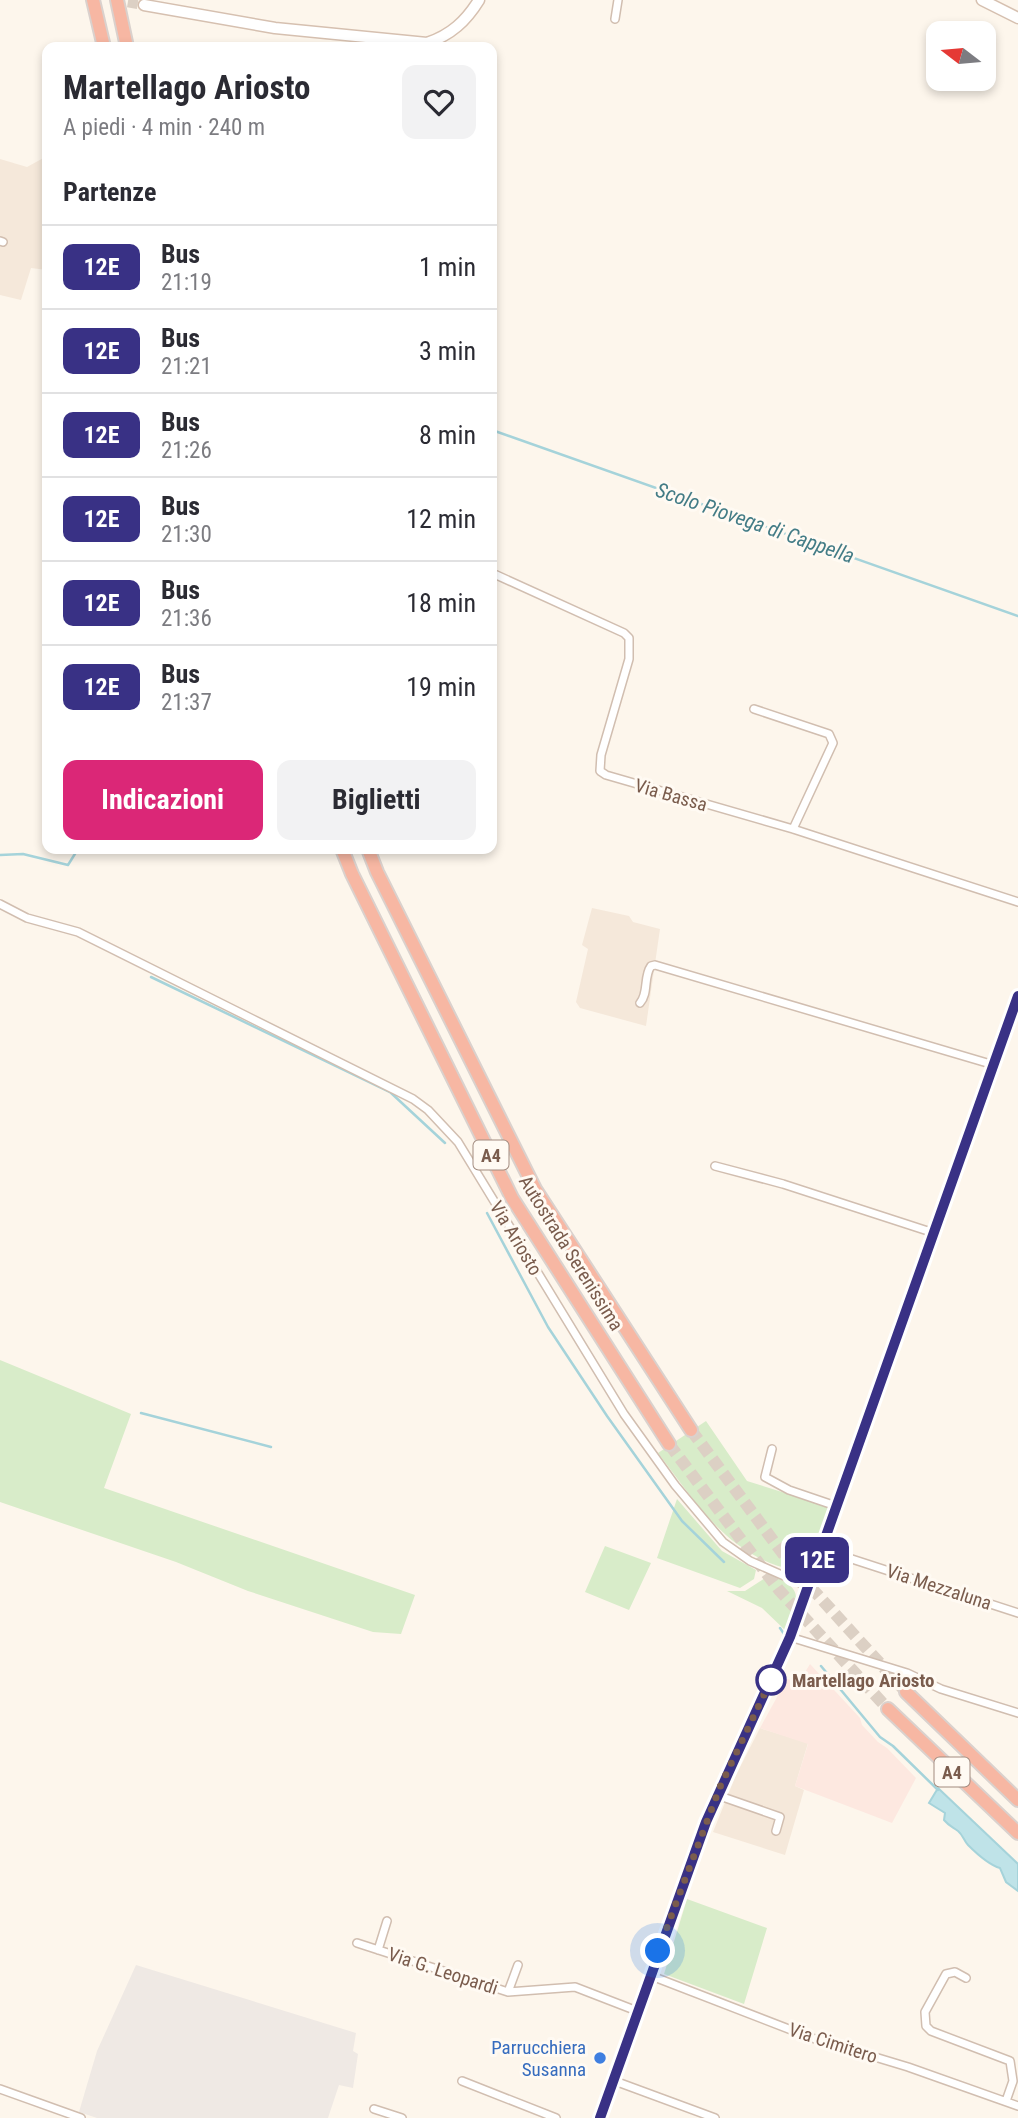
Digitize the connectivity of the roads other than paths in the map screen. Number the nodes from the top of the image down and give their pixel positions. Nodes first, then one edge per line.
1 (93, 0) edge
2 (117, 0) edge
3 (479, 0) edge
4 (618, 0) edge
5 (982, 0) edge
6 (144, 5) dead end
7 (1018, 18) edge
8 (615, 19) dead end
9 (103, 42) edge
10 (126, 42) edge
11 (417, 42) edge
12 (430, 42) edge
13 (497, 575) edge
14 (754, 709) dead end
15 (793, 829) junction
16 (344, 854) edge
17 (370, 854) edge
18 (1018, 902) edge
19 (0, 904) edge
20 (1018, 996) edge
21 (640, 1003) dead end
22 (994, 1065) junction
23 (715, 1166) dead end
24 (934, 1233) junction
25 (691, 1430) tunnel mouth
26 (669, 1444) tunnel mouth
27 (772, 1449) dead end
28 (836, 1506) junction
29 (821, 1549) junction
30 (807, 1586) junction
31 (1018, 1614) edge
32 (790, 1637) junction
33 (906, 1692) tunnel mouth
34 (888, 1709) tunnel mouth
35 (1018, 1713) edge
36 (717, 1795) junction
37 (1018, 1800) edge
38 (776, 1830) dead end
39 (1018, 1833) edge
40 (387, 1921) dead end
41 (357, 1943) dead end
42 (378, 1950) junction
43 (518, 1965) dead end
44 (649, 1975) junction
45 (966, 1978) dead end
46 (508, 1992) junction
47 (637, 2011) junction
48 (612, 2080) junction
49 (463, 2081) dead end
50 (0, 2089) edge
51 (1006, 2101) junction
52 (1018, 2106) edge
53 (374, 2109) dead end
54 (81, 2118) edge
55 (402, 2118) edge
56 (556, 2118) edge
57 (600, 2118) edge
58 (714, 2118) edge

1 - 9 highway
2 - 10 highway
3 - 12 main road
4 - 8 street
5 - 7 main road
6 - 11 main road
13 - 15 street, Via Bassa
14 - 15 street
15 - 18 street, Via Bassa
16 - 26 highway, Autostrada Serenissima / A4
17 - 25 highway, Autostrada Serenissima / A4
19 - 30 street, Via Ariosto
20 - 22 main road
21 - 22 street
22 - 24 main road
23 - 24 street
24 - 28 main road
27 - 28 street
28 - 29 main road
29 - 30 main road
29 - 31 street, Via Mezzaluna
30 - 32 main road
32 - 35 street
32 - 36 main road
33 - 37 highway, A4
34 - 39 highway, A4
36 - 38 street
36 - 44 main road
40 - 42 street, Via G. Leopardi
41 - 42 street, Via G. Leopardi
42 - 46 street, Via G. Leopardi
43 - 46 street, Via G. Leopardi
44 - 47 main road
44 - 51 street, Via Cimitero
45 - 51 street
46 - 47 street, Via G. Leopardi
47 - 48 main road
48 - 57 main road
48 - 58 street
49 - 56 street
50 - 54 street
51 - 52 street, Via Cimitero
53 - 55 street

